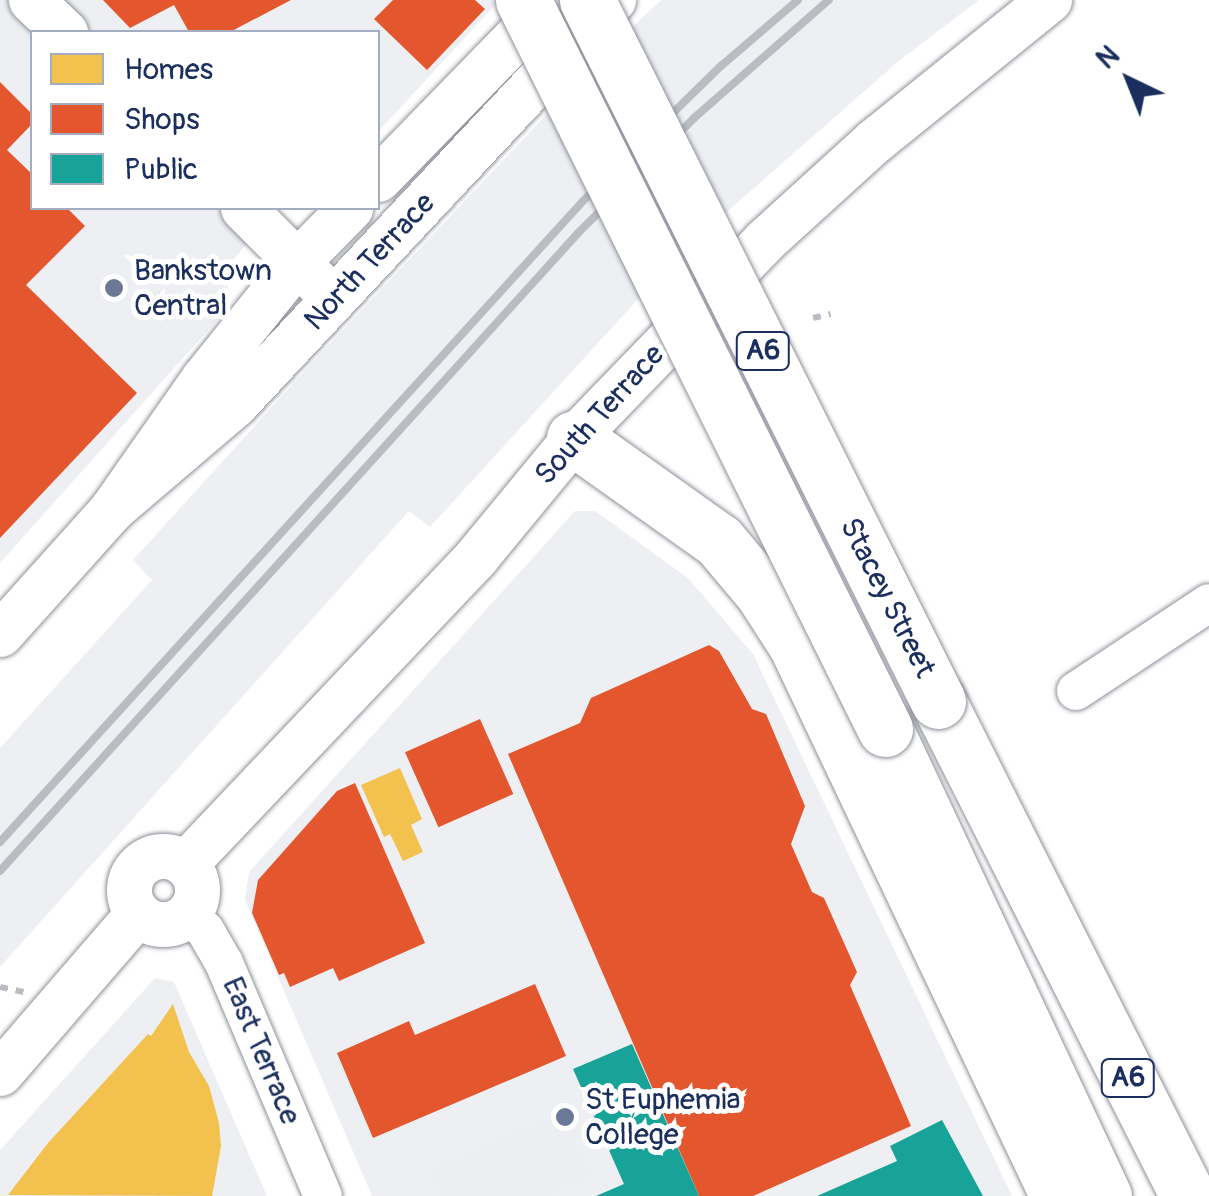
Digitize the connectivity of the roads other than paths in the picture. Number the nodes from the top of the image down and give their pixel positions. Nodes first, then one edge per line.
1 (32, 0) edge
2 (523, 0) edge
3 (552, 0) edge
4 (587, 0) edge
5 (614, 0) edge
6 (1049, 0) edge
7 (63, 30) edge
8 (380, 177) edge
9 (245, 210) edge
10 (348, 210) edge
11 (297, 262) junction
12 (336, 301) junction
13 (574, 438) junction
14 (112, 509) junction
15 (1209, 603) edge
16 (0, 634) edge
17 (1076, 691) dead end
18 (186, 864) junction
19 (138, 914) junction
20 (187, 914) junction
21 (0, 1073) edge
22 (323, 1196) edge
23 (1058, 1196) edge
24 (1104, 1196) edge
25 (1188, 1196) edge

1 - 7 street
2 - 24 highway, Stacey Street / A6, bridge
3 - 8 street, North Terrace
4 - 25 highway, Stacey Street / A6, bridge
5 - 12 street, North Terrace
6 - 13 street, South Terrace
9 - 11 street
10 - 11 street, North Terrace
11 - 12 street
11 - 14 street, North Terrace
12 - 14 street, North Terrace
13 - 18 street, South Terrace
13 - 23 highway
14 - 16 street, North Terrace
15 - 17 street
18 - 19 street
18 - 20 street
19 - 20 street
19 - 21 street
20 - 22 street, East Terrace

